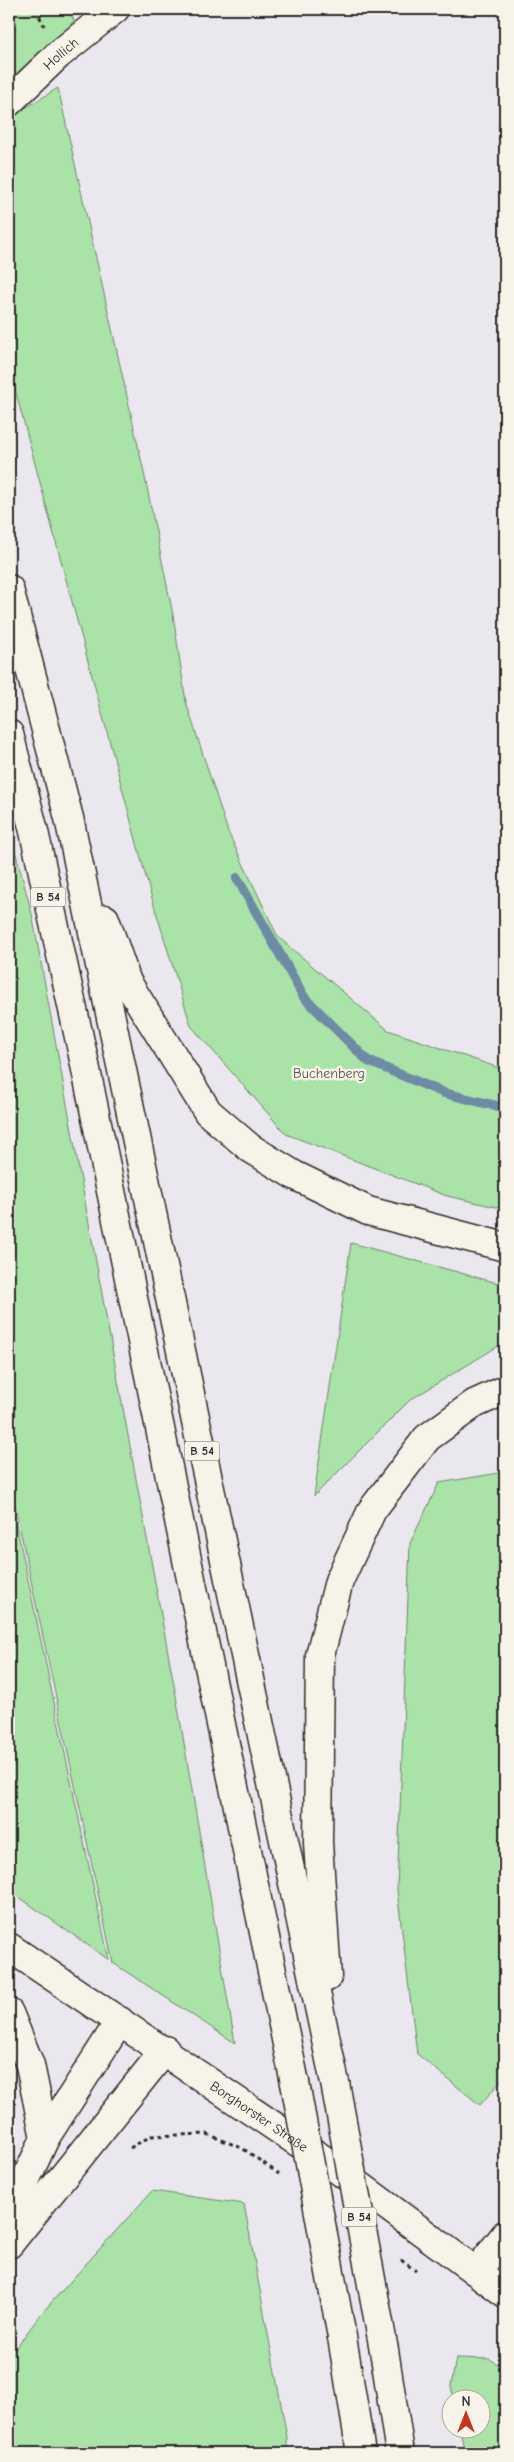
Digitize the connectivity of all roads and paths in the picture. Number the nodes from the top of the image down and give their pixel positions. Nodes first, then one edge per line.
1 (115, 9) edge
2 (9, 102) edge
3 (9, 589) edge
4 (9, 734) edge
5 (69, 818) junction
6 (505, 1247) edge
7 (505, 1390) edge
8 (9, 1947) edge
9 (9, 2013) edge
10 (120, 2021) junction
11 (165, 2050) junction
12 (335, 2084) junction
13 (45, 2138) junction
14 (9, 2216) edge
15 (505, 2236) edge
16 (9, 2244) edge
17 (477, 2271) junction
18 (505, 2293) edge
19 (348, 2374) junction
20 (346, 2453) edge
21 (361, 2453) edge
22 (400, 2453) edge

1 - 2 main road, Hollich
3 - 5 main road, B 54
4 - 19 main road, B 54, bridge
5 - 6 main road
5 - 12 main road, B 54
7 - 12 main road
8 - 10 main road, Borghorster Straße
9 - 13 main road
10 - 11 main road, Borghorster Straße
10 - 13 main road
11 - 16 main road
11 - 17 main road, Borghorster Straße
12 - 22 main road, B 54, bridge
13 - 14 main road
15 - 17 main road
17 - 18 main road, Borghorster Straße
19 - 20 main road
19 - 21 main road, B 54

